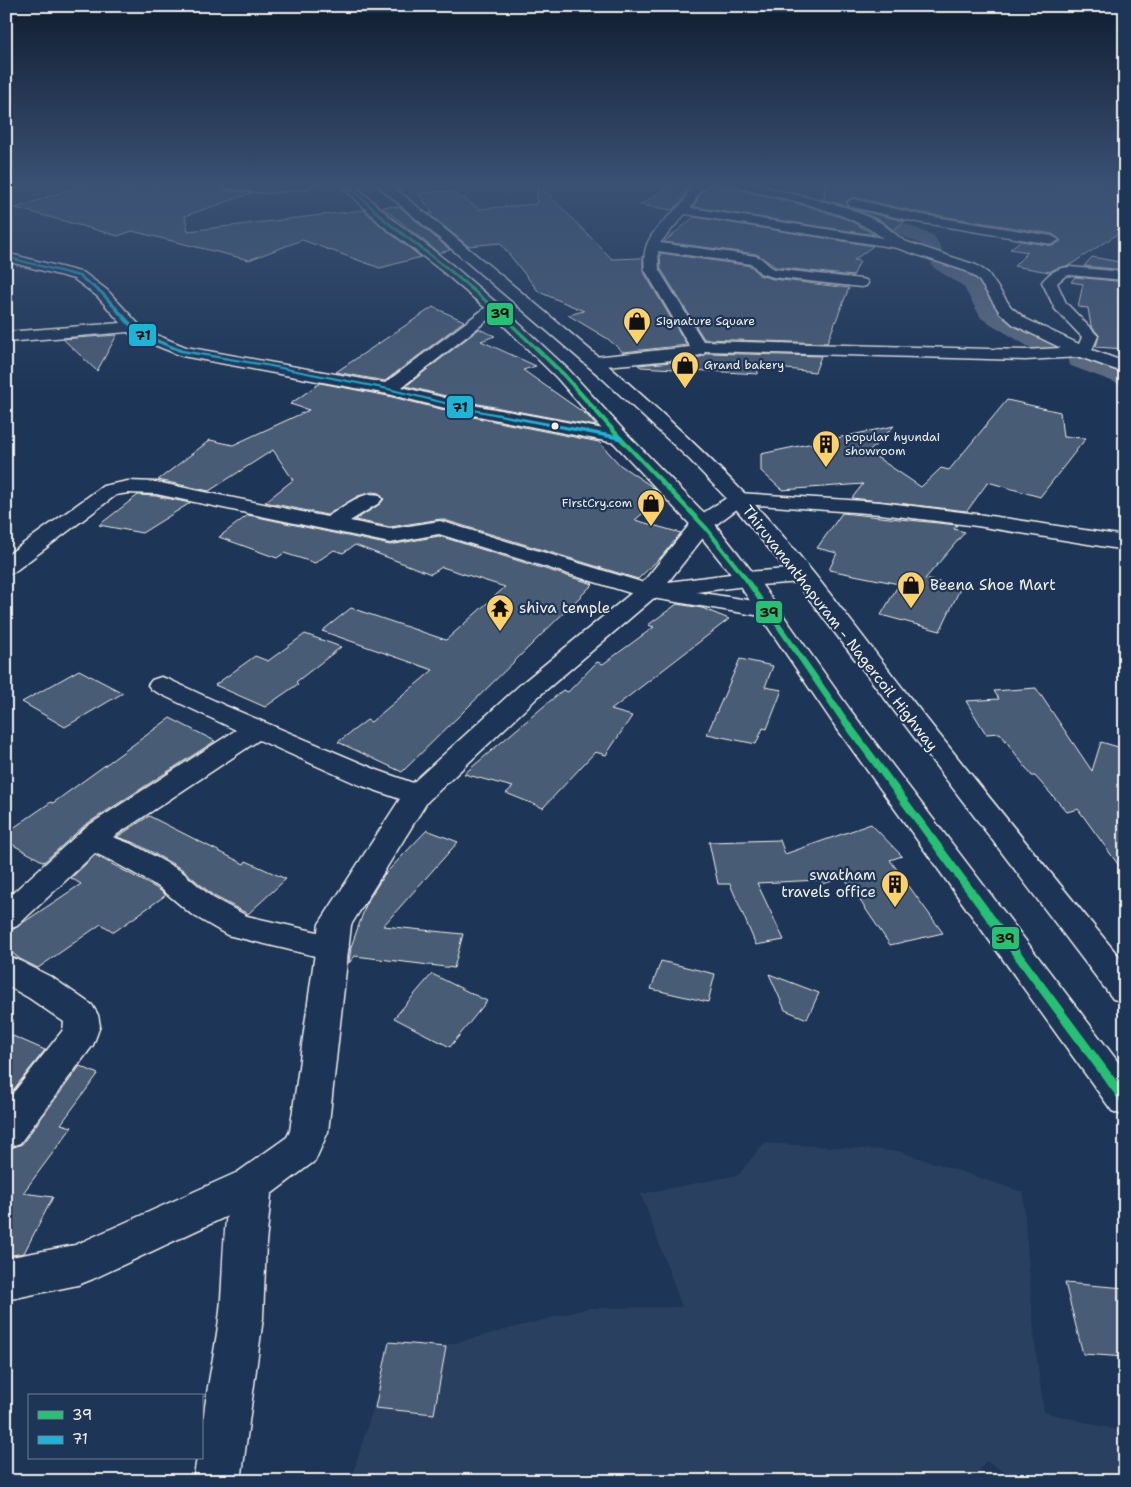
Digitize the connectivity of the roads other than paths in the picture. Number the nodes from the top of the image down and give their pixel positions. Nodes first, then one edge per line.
1 (428, 253) edge
2 (465, 253) edge
3 (651, 253) edge
4 (707, 253) edge
5 (927, 253) edge
6 (6, 257) edge
7 (1118, 271) edge
8 (861, 283) dead end
9 (494, 308) junction
10 (132, 327) junction
11 (6, 337) edge
12 (698, 346) junction
13 (1083, 352) junction
14 (1125, 356) edge
15 (594, 362) junction
16 (1125, 368) edge
17 (388, 389) junction
18 (620, 438) junction
19 (372, 498) dead end
20 (738, 499) junction
21 (330, 524) junction
22 (702, 524) junction
23 (1125, 543) edge
24 (6, 567) edge
25 (802, 575) junction
26 (746, 579) junction
27 (648, 591) junction
28 (768, 610) junction
29 (161, 685) dead end
30 (256, 729) junction
31 (417, 794) junction
32 (91, 840) junction
33 (6, 918) edge
34 (332, 947) junction
35 (6, 969) edge
36 (1125, 989) edge
37 (1125, 1100) edge
38 (6, 1131) edge
39 (252, 1185) junction
40 (6, 1279) edge
41 (217, 1481) edge

1 - 9 street
2 - 15 street, Thiruvananthapuram - Nagercoil Highway
3 - 12 street
4 - 8 street
5 - 13 street
6 - 10 street
7 - 13 street
9 - 17 street
9 - 18 street
10 - 11 street
10 - 17 street
12 - 13 street
12 - 15 street
13 - 14 street
13 - 16 street
15 - 20 street, Thiruvananthapuram - Nagercoil Highway
17 - 18 street
18 - 22 street
19 - 21 street
20 - 22 street
20 - 23 street
20 - 25 street, Thiruvananthapuram - Nagercoil Highway
21 - 24 street
21 - 27 street
22 - 26 street
22 - 27 street
25 - 26 street
25 - 36 street, Thiruvananthapuram - Nagercoil Highway
26 - 27 street
26 - 28 street
27 - 28 street
27 - 31 street
28 - 37 street
29 - 30 street
30 - 31 street
30 - 32 street
31 - 34 street
32 - 33 street
32 - 34 street
34 - 39 street
35 - 38 street
39 - 40 street
39 - 41 street

